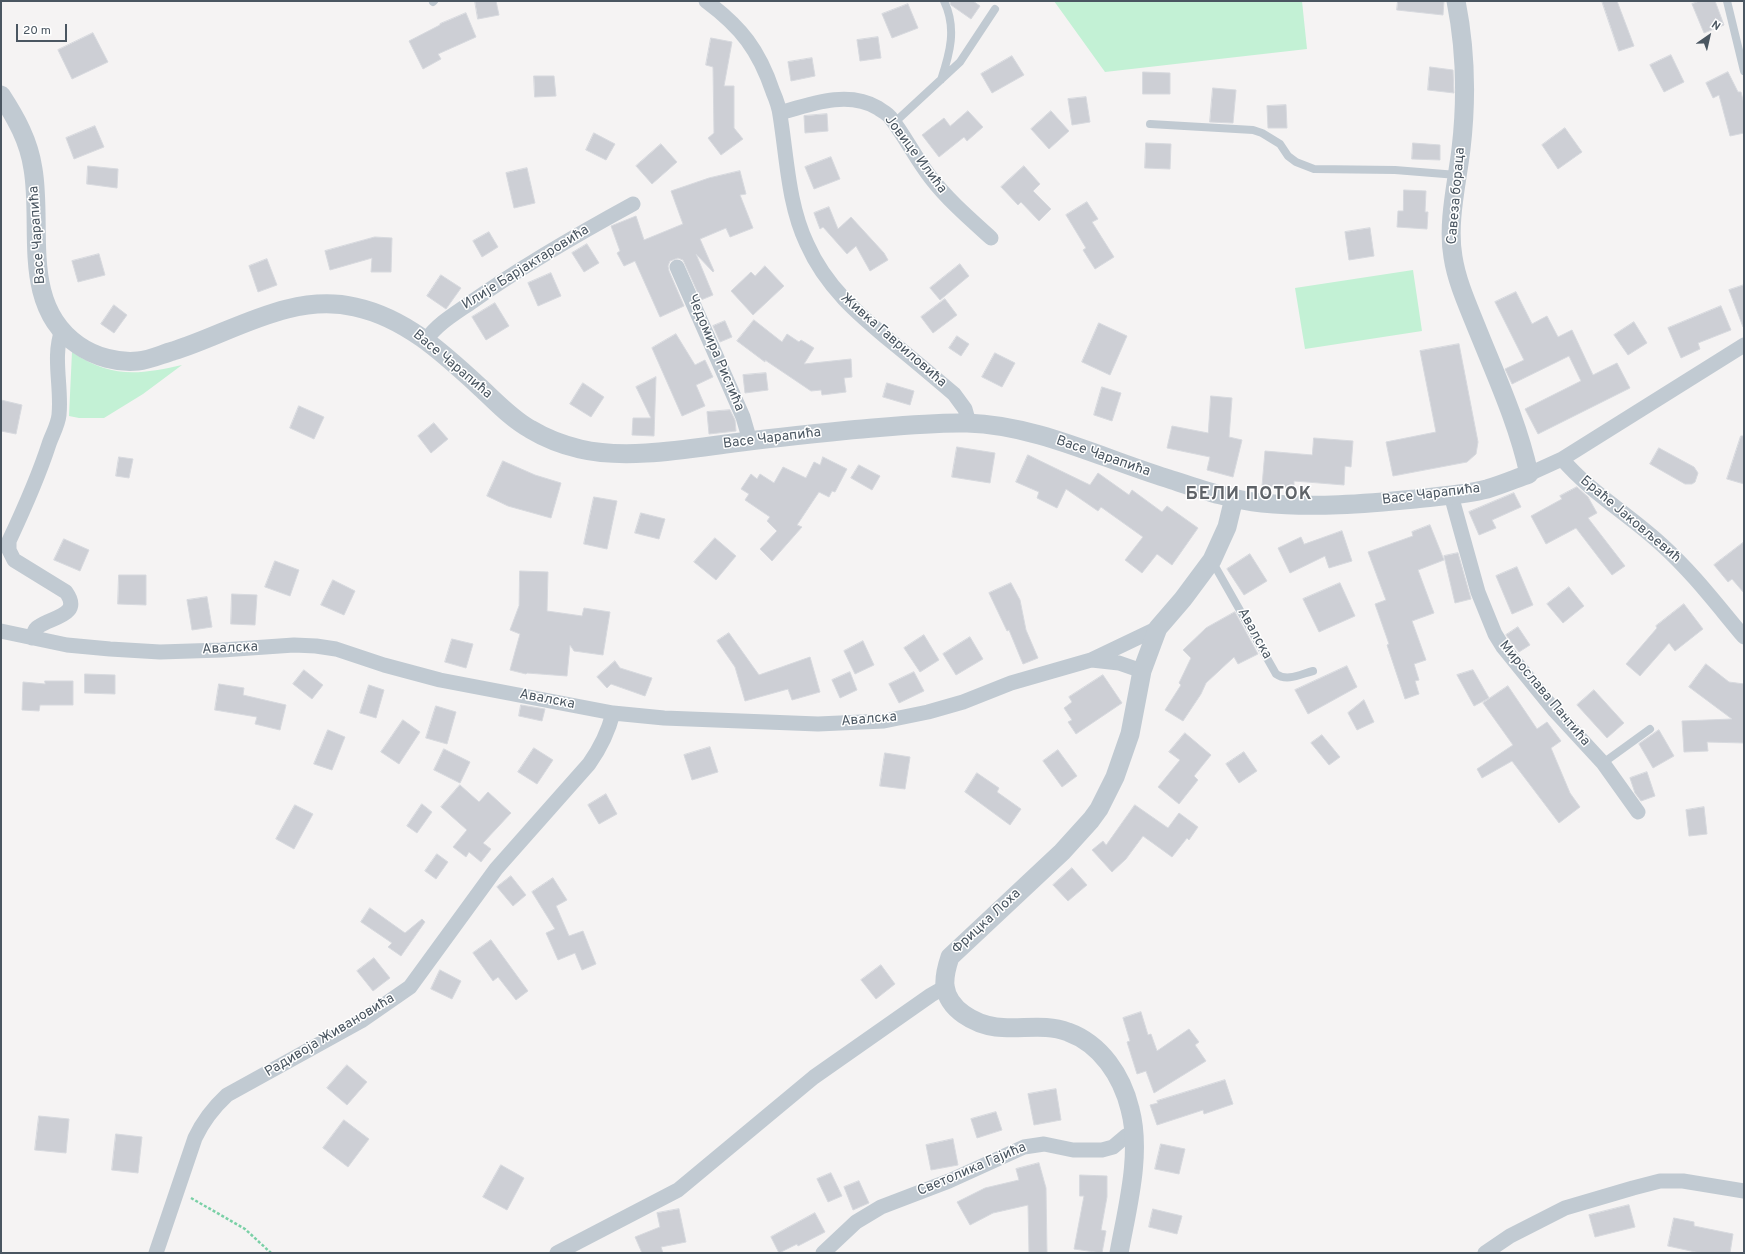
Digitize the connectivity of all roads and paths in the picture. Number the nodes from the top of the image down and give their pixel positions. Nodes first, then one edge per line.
1 (706, 1) edge
2 (944, 1) edge
3 (1456, 1) edge
4 (1727, 1) edge
5 (995, 9) dead end
6 (1744, 71) edge
7 (940, 83) junction
8 (1, 95) edge
9 (780, 113) junction
10 (894, 123) junction
11 (1150, 124) dead end
12 (1457, 175) junction
13 (633, 204) dead end
14 (991, 238) dead end
15 (677, 266) dead end
16 (62, 330) junction
17 (426, 340) junction
18 (1744, 345) edge
19 (969, 423) junction
20 (750, 441) junction
21 (1562, 459) junction
22 (1529, 474) junction
23 (1451, 495) junction
24 (1234, 498) junction
25 (1212, 560) junction
26 (1158, 628) junction
27 (1, 631) edge
28 (1744, 636) edge
29 (32, 638) junction
30 (1091, 660) junction
31 (1313, 670) dead end
32 (1142, 671) junction
33 (613, 713) junction
34 (1650, 728) dead end
35 (1603, 763) junction
36 (1638, 812) dead end
37 (945, 987) junction
38 (1134, 1132) junction
39 (178, 1191) junction
40 (1744, 1191) edge
41 (156, 1253) edge
42 (271, 1253) edge
43 (557, 1253) edge
44 (823, 1253) edge
45 (1119, 1253) edge
46 (1485, 1253) edge

1 - 9 street, Живка Гавриловића
2 - 7 lane
3 - 12 street, Савеза бораца
4 - 6 lane
5 - 7 lane
7 - 10 lane
8 - 16 street, Васе Чарапића
9 - 10 street, Јовице Илића
9 - 19 street, Живка Гавриловића
10 - 14 street, Јовице Илића
11 - 12 lane
12 - 22 street, Савеза бораца
13 - 17 street, Илије Барјактаровића
15 - 20 street, Чедомира Ристића
16 - 17 street, Васе Чарапића
16 - 29 street
17 - 20 street, Васе Чарапића
18 - 21 street, Васе Чарапића
19 - 20 street, Васе Чарапића
19 - 24 street, Васе Чарапића
21 - 22 street, Васе Чарапића
21 - 28 street, Браће Јаковљевић
22 - 23 street, Васе Чарапића
23 - 24 street, Васе Чарапића
23 - 35 street, Мирослава Пантића
24 - 25 street, Авалска
25 - 26 street, Авалска
25 - 31 lane, Авалска
26 - 30 street, Авалска
26 - 32 street, Авалска
27 - 29 street, Авалска
29 - 33 street, Авалска
30 - 32 street, Авалска
30 - 33 street, Авалска
32 - 37 street, Фрицка Лоха
33 - 39 street, Радивоја Живановића
34 - 35 lane
35 - 36 street, Мирослава Пантића
37 - 38 street
37 - 43 street
38 - 44 street, Светолика Гајића
38 - 45 street
39 - 41 street, Радивоја Живановића
39 - 42 path
40 - 46 street

